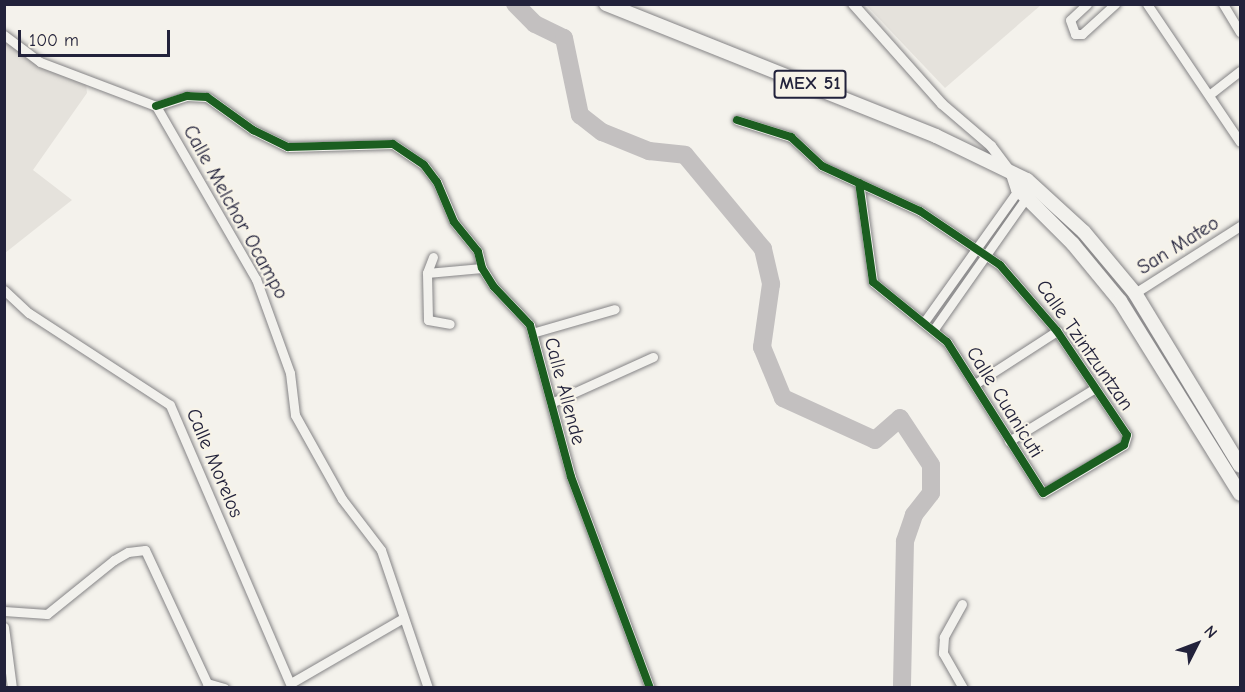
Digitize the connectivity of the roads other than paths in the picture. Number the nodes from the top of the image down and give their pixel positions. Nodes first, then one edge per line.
1 (606, 4) edge
2 (853, 4) edge
3 (1087, 4) edge
4 (1115, 4) edge
5 (1147, 4) edge
6 (1223, 4) edge
7 (1240, 32) edge
8 (4, 35) edge
9 (1240, 71) edge
10 (1209, 95) junction
11 (156, 106) junction
12 (737, 120) dead end
13 (1240, 142) edge
14 (1012, 173) junction
15 (858, 183) junction
16 (1027, 188) junction
17 (1240, 226) edge
18 (976, 248) junction
19 (984, 254) junction
20 (433, 257) dead end
21 (482, 268) junction
22 (427, 273) junction
23 (4, 290) edge
24 (1135, 293) junction
25 (615, 309) dead end
26 (924, 322) junction
27 (450, 324) dead end
28 (934, 330) junction
29 (1057, 331) junction
30 (532, 333) junction
31 (653, 357) dead end
32 (975, 384) junction
33 (1095, 388) junction
34 (551, 403) junction
35 (1009, 441) junction
36 (1240, 466) edge
37 (1043, 493) joint
38 (1240, 494) edge
39 (962, 604) dead end
40 (4, 611) edge
41 (403, 618) junction
42 (4, 627) edge
43 (291, 685) edge
44 (12, 687) edge
45 (224, 687) edge
46 (428, 687) edge
47 (650, 687) edge
48 (963, 687) edge

1 - 14 main road, MEX 51
2 - 14 street
3 - 4 street
5 - 10 street
6 - 7 street
8 - 11 street
9 - 10 street
10 - 13 street
11 - 21 street, Calle Allende
11 - 41 street, Calle Melchor Ocampo
12 - 15 street, Calle Tzintzuntzan
14 - 16 main road
15 - 18 street, Calle Tzintzuntzan
15 - 26 street, Calle Cuanicuti
16 - 18 street
16 - 19 street
16 - 24 main road
16 - 38 main road
17 - 24 street, San Mateo
18 - 19 street, Calle Tzintzuntzan
18 - 26 street
19 - 28 street
19 - 29 street, Calle Tzintzuntzan
20 - 22 street
21 - 22 street
21 - 30 street, Calle Allende
22 - 27 street
23 - 43 street, Calle Morelos
24 - 36 main road
25 - 30 street
26 - 28 street, Calle Cuanicuti
28 - 32 street, Calle Cuanicuti
29 - 32 street
29 - 33 street, Calle Tzintzuntzan
30 - 34 street, Calle Allende
31 - 34 street
32 - 35 street, Calle Cuanicuti
33 - 35 street
33 - 37 street, Calle Tzintzuntzan
34 - 47 street, Calle Allende
35 - 37 street, Calle Cuanicuti
39 - 48 street
40 - 45 street
41 - 43 street
41 - 46 street, Calle Melchor Ocampo
42 - 44 street

